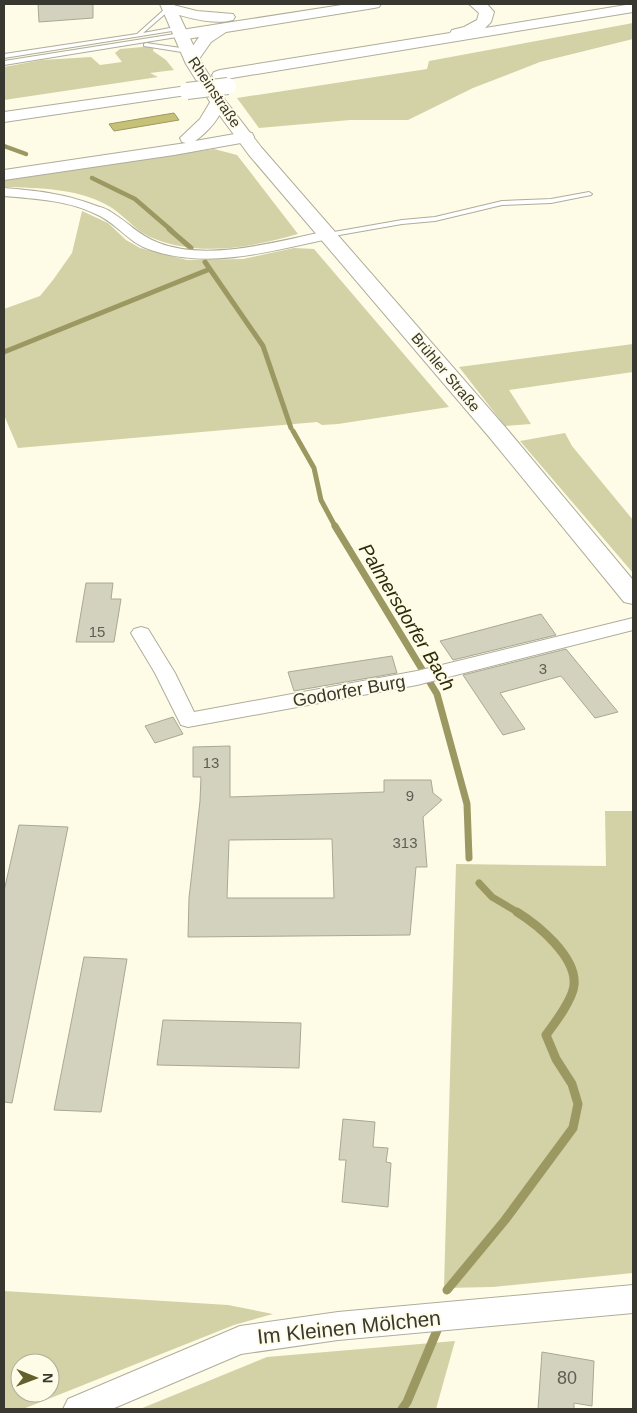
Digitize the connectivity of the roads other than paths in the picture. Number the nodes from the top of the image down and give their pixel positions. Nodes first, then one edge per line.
1 (333, 4) edge
2 (374, 4) edge
3 (476, 4) edge
4 (564, 4) edge
5 (630, 4) edge
6 (168, 6) edge
7 (633, 8) edge
8 (252, 17) junction
9 (633, 19) edge
10 (220, 30) junction
11 (179, 32) junction
12 (138, 34) junction
13 (78, 43) junction
14 (117, 45) junction
15 (4, 50) edge
16 (84, 50) junction
17 (27, 51) junction
18 (353, 54) junction
19 (190, 55) junction
20 (4, 56) edge
21 (4, 63) edge
22 (224, 80) junction
23 (184, 86) junction
24 (218, 102) junction
25 (4, 104) edge
26 (4, 119) edge
27 (188, 138) junction
28 (247, 140) junction
29 (4, 166) edge
30 (4, 175) edge
31 (4, 192) edge
32 (589, 194) dead end
33 (328, 235) junction
34 (633, 596) edge
35 (633, 624) edge
36 (141, 633) dead end
37 (633, 1299) edge
38 (78, 1409) edge

1 - 8 main road
2 - 10 main road
3 - 18 main road
4 - 5 main road
6 - 8 main road
6 - 11 main road, Rheinstraße
6 - 12 lane
7 - 18 main road
8 - 11 main road
9 - 22 main road
10 - 11 main road
10 - 19 main road
11 - 12 lane
11 - 14 lane
11 - 19 main road, Rheinstraße
12 - 13 lane
13 - 16 lane
13 - 17 lane
14 - 16 lane
14 - 19 lane
15 - 17 lane
16 - 21 lane
17 - 20 lane
18 - 22 main road
19 - 24 main road, Rheinstraße
22 - 23 main road, bridge
23 - 25 main road
23 - 26 main road
24 - 27 main road
24 - 28 main road, Rheinstraße
27 - 28 main road
27 - 29 main road
28 - 30 main road
28 - 33 main road, Brühler Straße
31 - 33 street
32 - 33 lane
33 - 34 main road, Brühler Straße
35 - 36 street, Godorfer Burg
37 - 38 street, Im Kleinen Mölchen

